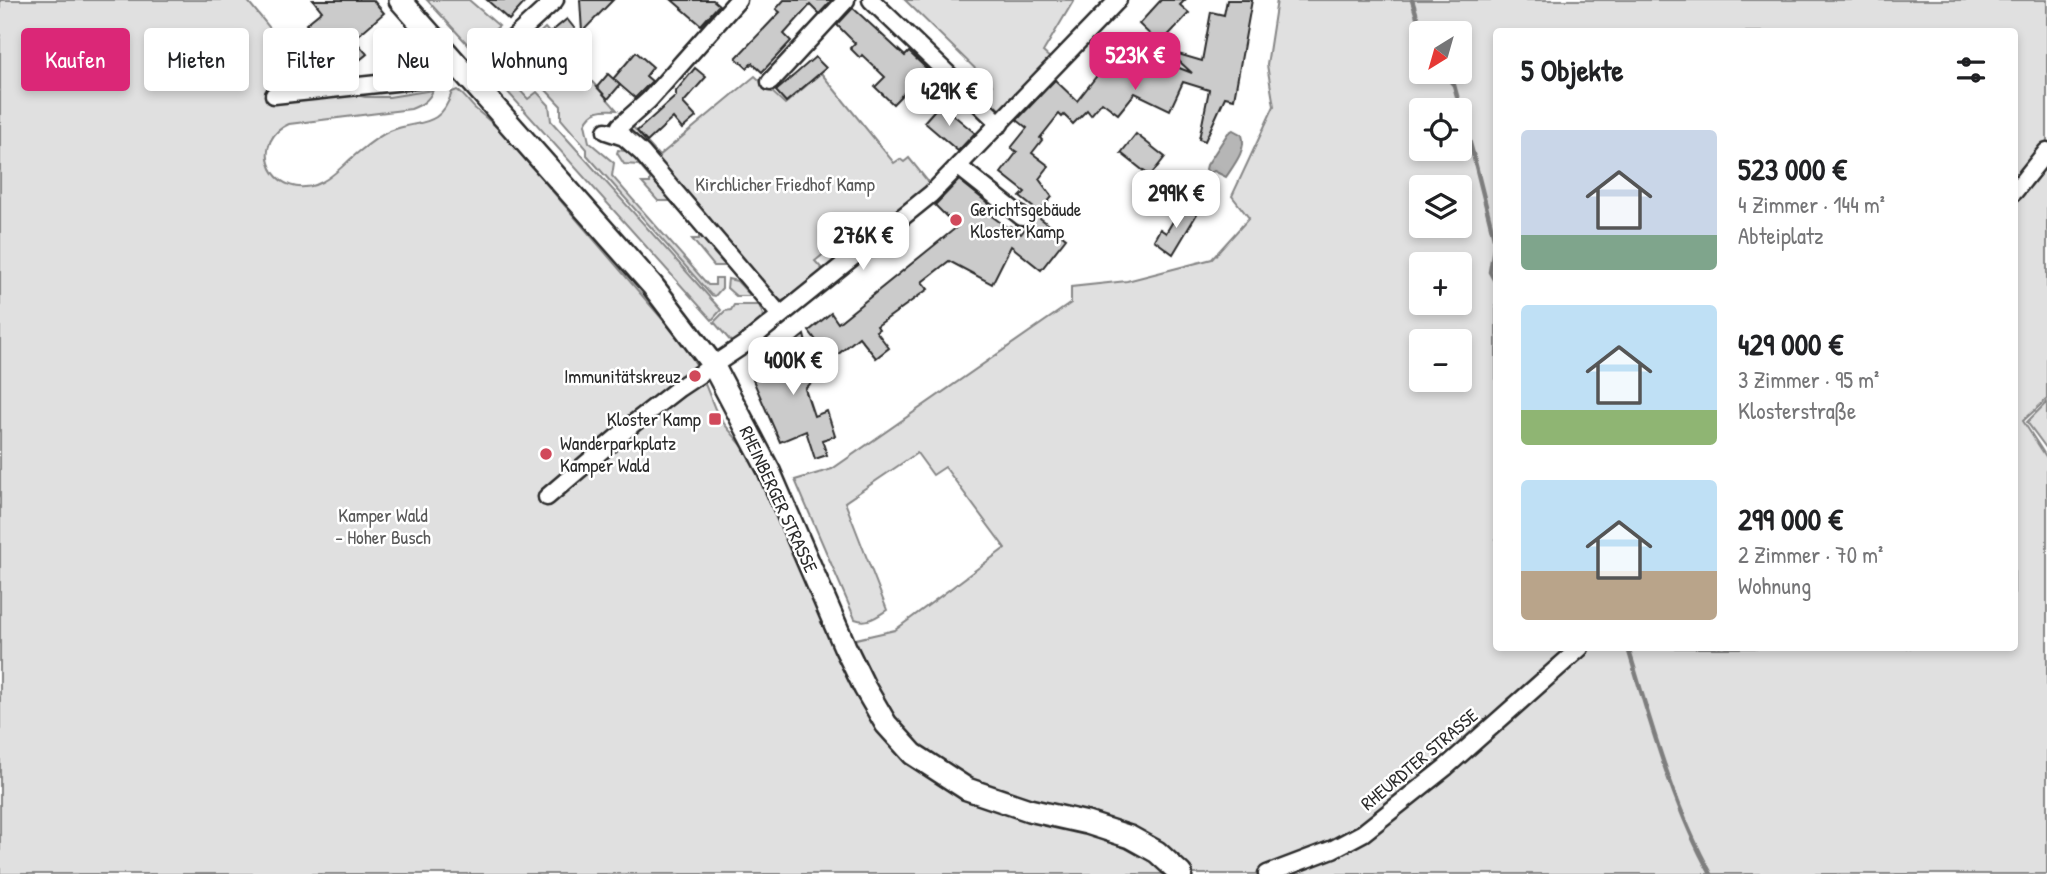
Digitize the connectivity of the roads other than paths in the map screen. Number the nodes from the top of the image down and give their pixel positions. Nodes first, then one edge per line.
1 (400, 0) edge
2 (555, 0) edge
3 (738, 0) edge
4 (846, 0) edge
5 (871, 0) edge
6 (1118, 0) edge
7 (464, 72) junction
8 (770, 82) dead end
9 (274, 95) dead end
10 (1000, 124) junction
11 (2047, 150) edge
12 (959, 167) junction
13 (2018, 187) edge
14 (1022, 217) dead end
15 (780, 315) junction
16 (713, 365) junction
17 (547, 497) dead end
18 (1577, 651) edge
19 (1181, 874) edge
20 (1267, 874) edge

1 - 7 main road, RHEINBERGER STRASSE
2 - 7 street
3 - 15 street
4 - 8 street
5 - 10 street
6 - 10 street
7 - 9 street
7 - 16 main road, RHEINBERGER STRASSE
10 - 12 street
11 - 13 street
12 - 14 street
12 - 15 street
15 - 16 street
16 - 17 street
16 - 19 main road, RHEINBERGER STRASSE
18 - 20 street, RHEURDTER STRASSE

